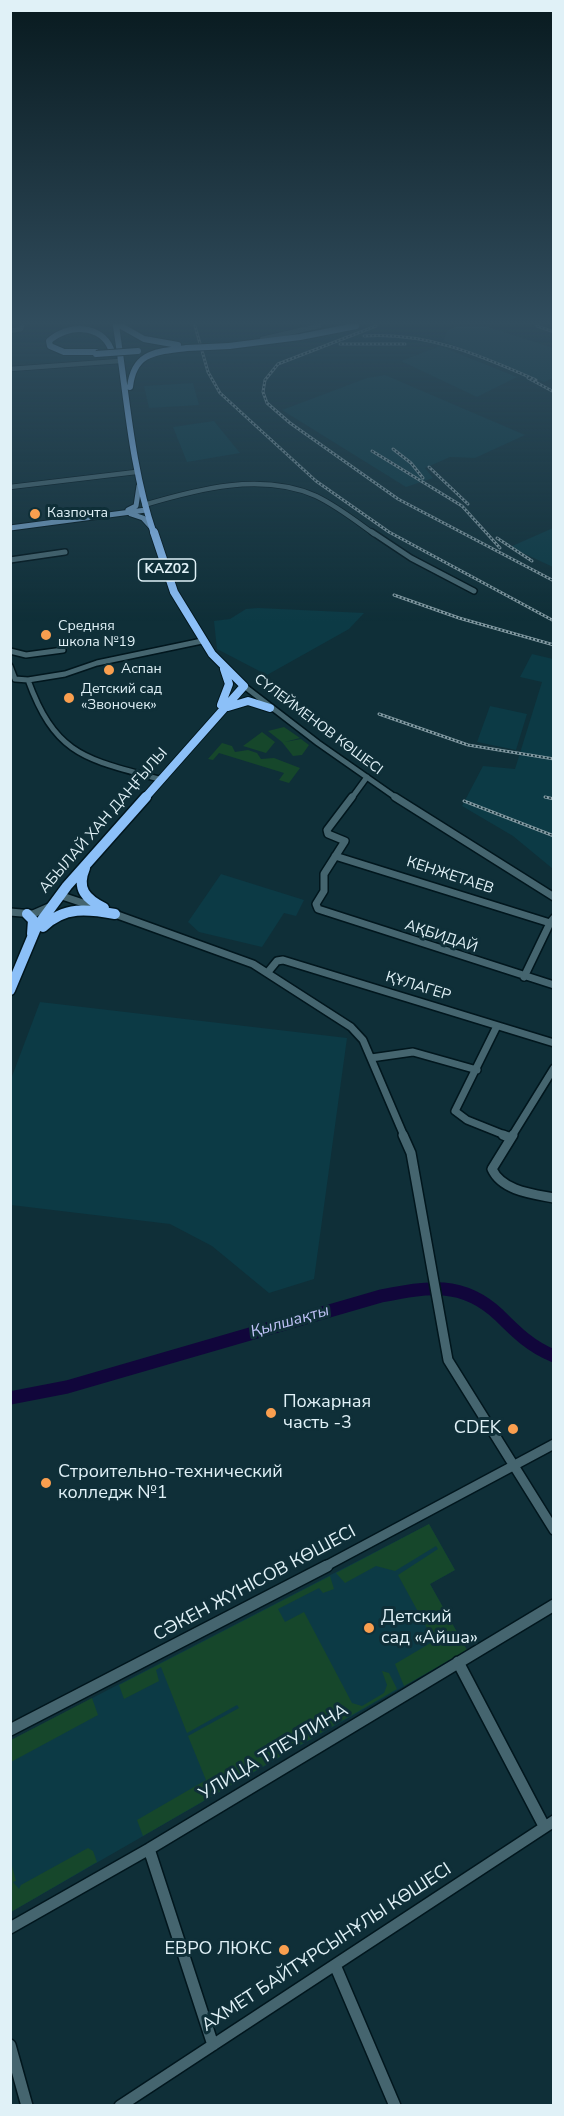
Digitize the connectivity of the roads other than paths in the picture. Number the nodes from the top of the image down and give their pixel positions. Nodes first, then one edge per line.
1 (128, 425) edge
2 (129, 425) edge
3 (129, 430) junction
4 (136, 472) junction
5 (139, 486) junction
6 (10, 487) edge
7 (145, 507) junction
8 (102, 516) junction
9 (10, 528) edge
10 (153, 530) junction
11 (65, 552) dead end
12 (10, 560) edge
13 (474, 591) dead end
14 (202, 640) junction
15 (63, 650) dead end
16 (10, 651) edge
17 (217, 659) junction
18 (10, 666) edge
19 (28, 680) junction
20 (244, 686) junction
21 (270, 708) junction
22 (213, 718) junction
23 (367, 777) junction
24 (159, 779) junction
25 (335, 856) junction
26 (90, 859) junction
27 (64, 897) junction
28 (554, 897) edge
29 (52, 904) junction
30 (10, 912) edge
31 (27, 914) junction
32 (115, 914) junction
33 (551, 920) edge
34 (30, 943) junction
35 (268, 972) junction
36 (524, 977) junction
37 (554, 986) edge
38 (10, 990) edge
39 (498, 1026) junction
40 (554, 1043) edge
41 (371, 1058) junction
42 (554, 1068) edge
43 (477, 1070) junction
44 (510, 1138) junction
45 (554, 1198) edge
46 (554, 1444) edge
47 (513, 1464) junction
48 (554, 1530) edge
49 (554, 1605) edge
50 (458, 1662) junction
51 (10, 1730) edge
52 (549, 1823) edge
53 (148, 1849) junction
54 (10, 1928) edge
55 (335, 1965) junction
56 (10, 2044) edge
57 (213, 2045) junction
58 (27, 2106) edge
59 (120, 2106) edge
60 (395, 2106) edge

1 - 3 highway, KАZ02
2 - 3 highway, KАZ02
3 - 4 highway, СҮЛЕЙМЕНОВ КӨШЕСІ / KАZ02
4 - 5 highway, СҮЛЕЙМЕНОВ КӨШЕСІ / KАZ02
4 - 6 street
5 - 7 highway, СҮЛЕЙМЕНОВ КӨШЕСІ / KАZ02
5 - 8 main road
7 - 8 main road
7 - 10 highway, СҮЛЕЙМЕНОВ КӨШЕСІ / KАZ02
7 - 13 street
8 - 9 main road
8 - 10 main road
10 - 14 highway, СҮЛЕЙМЕНОВ КӨШЕСІ / KАZ02
11 - 12 street
14 - 17 highway, СҮЛЕЙМЕНОВ КӨШЕСІ / KАZ02
14 - 19 street
15 - 16 street
17 - 20 highway, СҮЛЕЙМЕНОВ КӨШЕСІ / KАZ02
17 - 22 highway, KАZ02
18 - 19 street
19 - 24 street
20 - 21 street, СҮЛЕЙМЕНОВ КӨШЕСІ
20 - 22 highway, АБЫЛАЙ ХАН ДАҢҒЫЛЫ / KАZ02
21 - 22 highway
21 - 23 street, СҮЛЕЙМЕНОВ КӨШЕСІ
22 - 24 highway, АБЫЛАЙ ХАН ДАҢҒЫЛЫ / KАZ02
23 - 25 street
23 - 28 street, СҮЛЕЙМЕНОВ КӨШЕСІ
24 - 26 highway, АБЫЛАЙ ХАН ДАҢҒЫЛЫ / KАZ02
25 - 33 street, КЕНЖЕТАЕВ
25 - 36 street, АҚБИДАЙ
26 - 27 highway, АБЫЛАЙ ХАН ДАҢҒЫЛЫ / KАZ02
26 - 32 highway
27 - 29 highway, АБЫЛАЙ ХАН ДАҢҒЫЛЫ / KАZ02
27 - 32 street
29 - 31 street
29 - 34 highway, АБЫЛАЙ ХАН ДАҢҒЫЛЫ / KАZ02
30 - 31 street
31 - 34 highway
32 - 34 highway
32 - 35 street
33 - 36 street
34 - 38 highway, АБЫЛАЙ ХАН ДАҢҒЫЛЫ / KАZ02
35 - 39 street, ҚҰЛАГЕР
35 - 41 street
36 - 37 street, АҚБИДАЙ
39 - 40 street, ҚҰЛАГЕР
39 - 43 street
41 - 43 street
41 - 47 street
42 - 44 street
43 - 44 street
44 - 45 street
46 - 47 street, СӘКЕН ЖҮНІСОВ КӨШЕСІ
47 - 48 street
47 - 51 street, СӘКЕН ЖҮНІСОВ КӨШЕСІ
49 - 50 street, УЛИЦА ТЛЕУЛИНА
50 - 52 street
50 - 53 street, УЛИЦА ТЛЕУЛИНА
52 - 55 street, АХМЕТ БАЙТҰРСЫНҰЛЫ КӨШЕСІ
53 - 54 street, УЛИЦА ТЛЕУЛИНА
53 - 57 street
55 - 57 street, АХМЕТ БАЙТҰРСЫНҰЛЫ КӨШЕСІ
55 - 60 street
56 - 58 street
57 - 59 street, АХМЕТ БАЙТҰРСЫНҰЛЫ КӨШЕСІ

